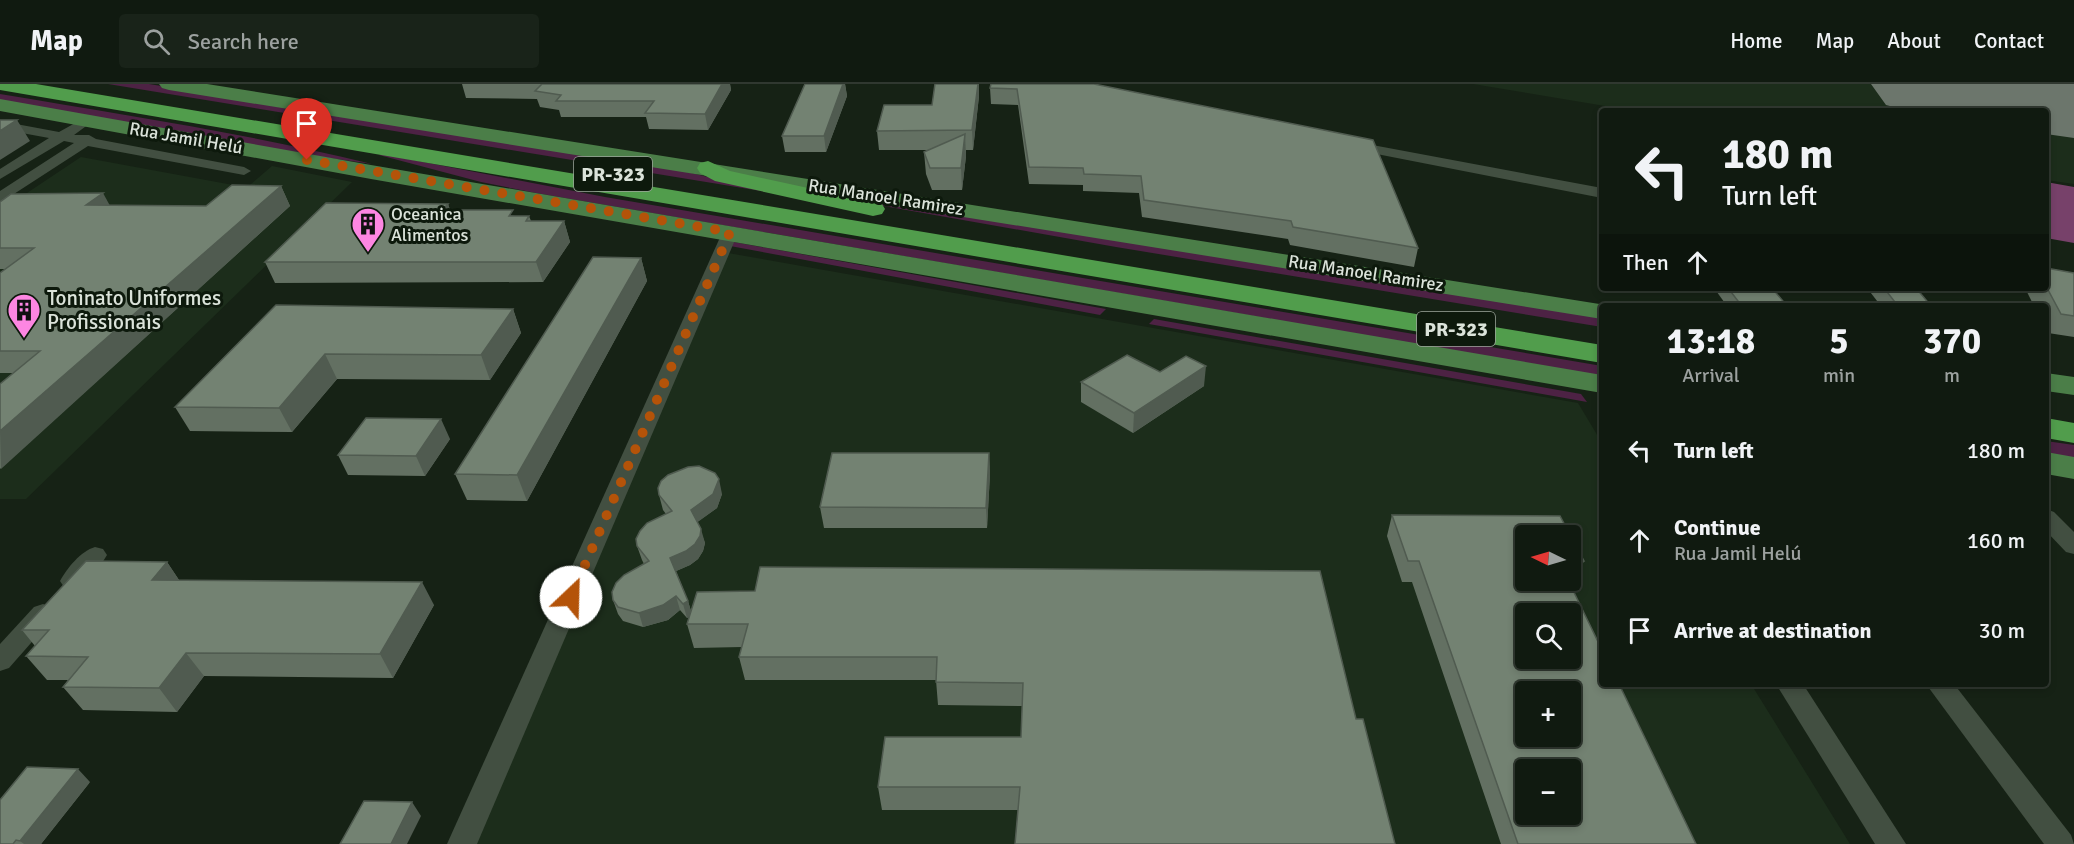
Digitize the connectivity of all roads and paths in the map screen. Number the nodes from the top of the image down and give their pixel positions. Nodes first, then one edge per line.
1 (0, 84) edge
2 (63, 84) edge
3 (169, 84) edge
4 (0, 105) edge
5 (0, 126) edge
6 (264, 129) junction
7 (85, 131) junction
8 (60, 137) junction
9 (1334, 142) edge
10 (708, 168) junction
11 (244, 171) dead end
12 (0, 176) edge
13 (463, 186) junction
14 (1599, 192) edge
15 (0, 198) edge
16 (730, 232) junction
17 (1095, 253) junction
18 (1599, 311) edge
19 (1599, 337) edge
20 (1599, 376) edge
21 (1599, 377) edge
22 (2049, 382) edge
23 (2074, 386) edge
24 (2049, 412) edge
25 (2074, 416) edge
26 (2049, 429) edge
27 (2074, 433) edge
28 (2049, 464) edge
29 (2074, 468) edge
30 (2049, 520) edge
31 (2074, 546) edge
32 (95, 555) dead end
33 (0, 661) edge
34 (1791, 687) edge
35 (1940, 687) edge
36 (462, 844) edge
37 (1891, 844) edge
38 (2061, 844) edge

1 - 6 highway, PR-323
2 - 17 highway, PR-323
3 - 10 main road, Rua Manoel Ramirez
4 - 7 main road, Rua Jamil Helú
5 - 8 street
6 - 13 highway
6 - 20 highway, PR-323
7 - 8 street
7 - 8 street
7 - 11 street
7 - 13 main road, Rua Jamil Helú
7 - 15 street
8 - 12 street
9 - 14 street
10 - 17 highway
10 - 18 main road, Rua Manoel Ramirez
13 - 16 main road, Rua Jamil Helú
16 - 21 main road, Rua Jamil Helú
16 - 36 street
17 - 19 highway, PR-323
22 - 23 main road
24 - 25 highway
26 - 27 highway
28 - 29 main road
30 - 31 street
32 - 33 street
34 - 37 street
35 - 38 street

